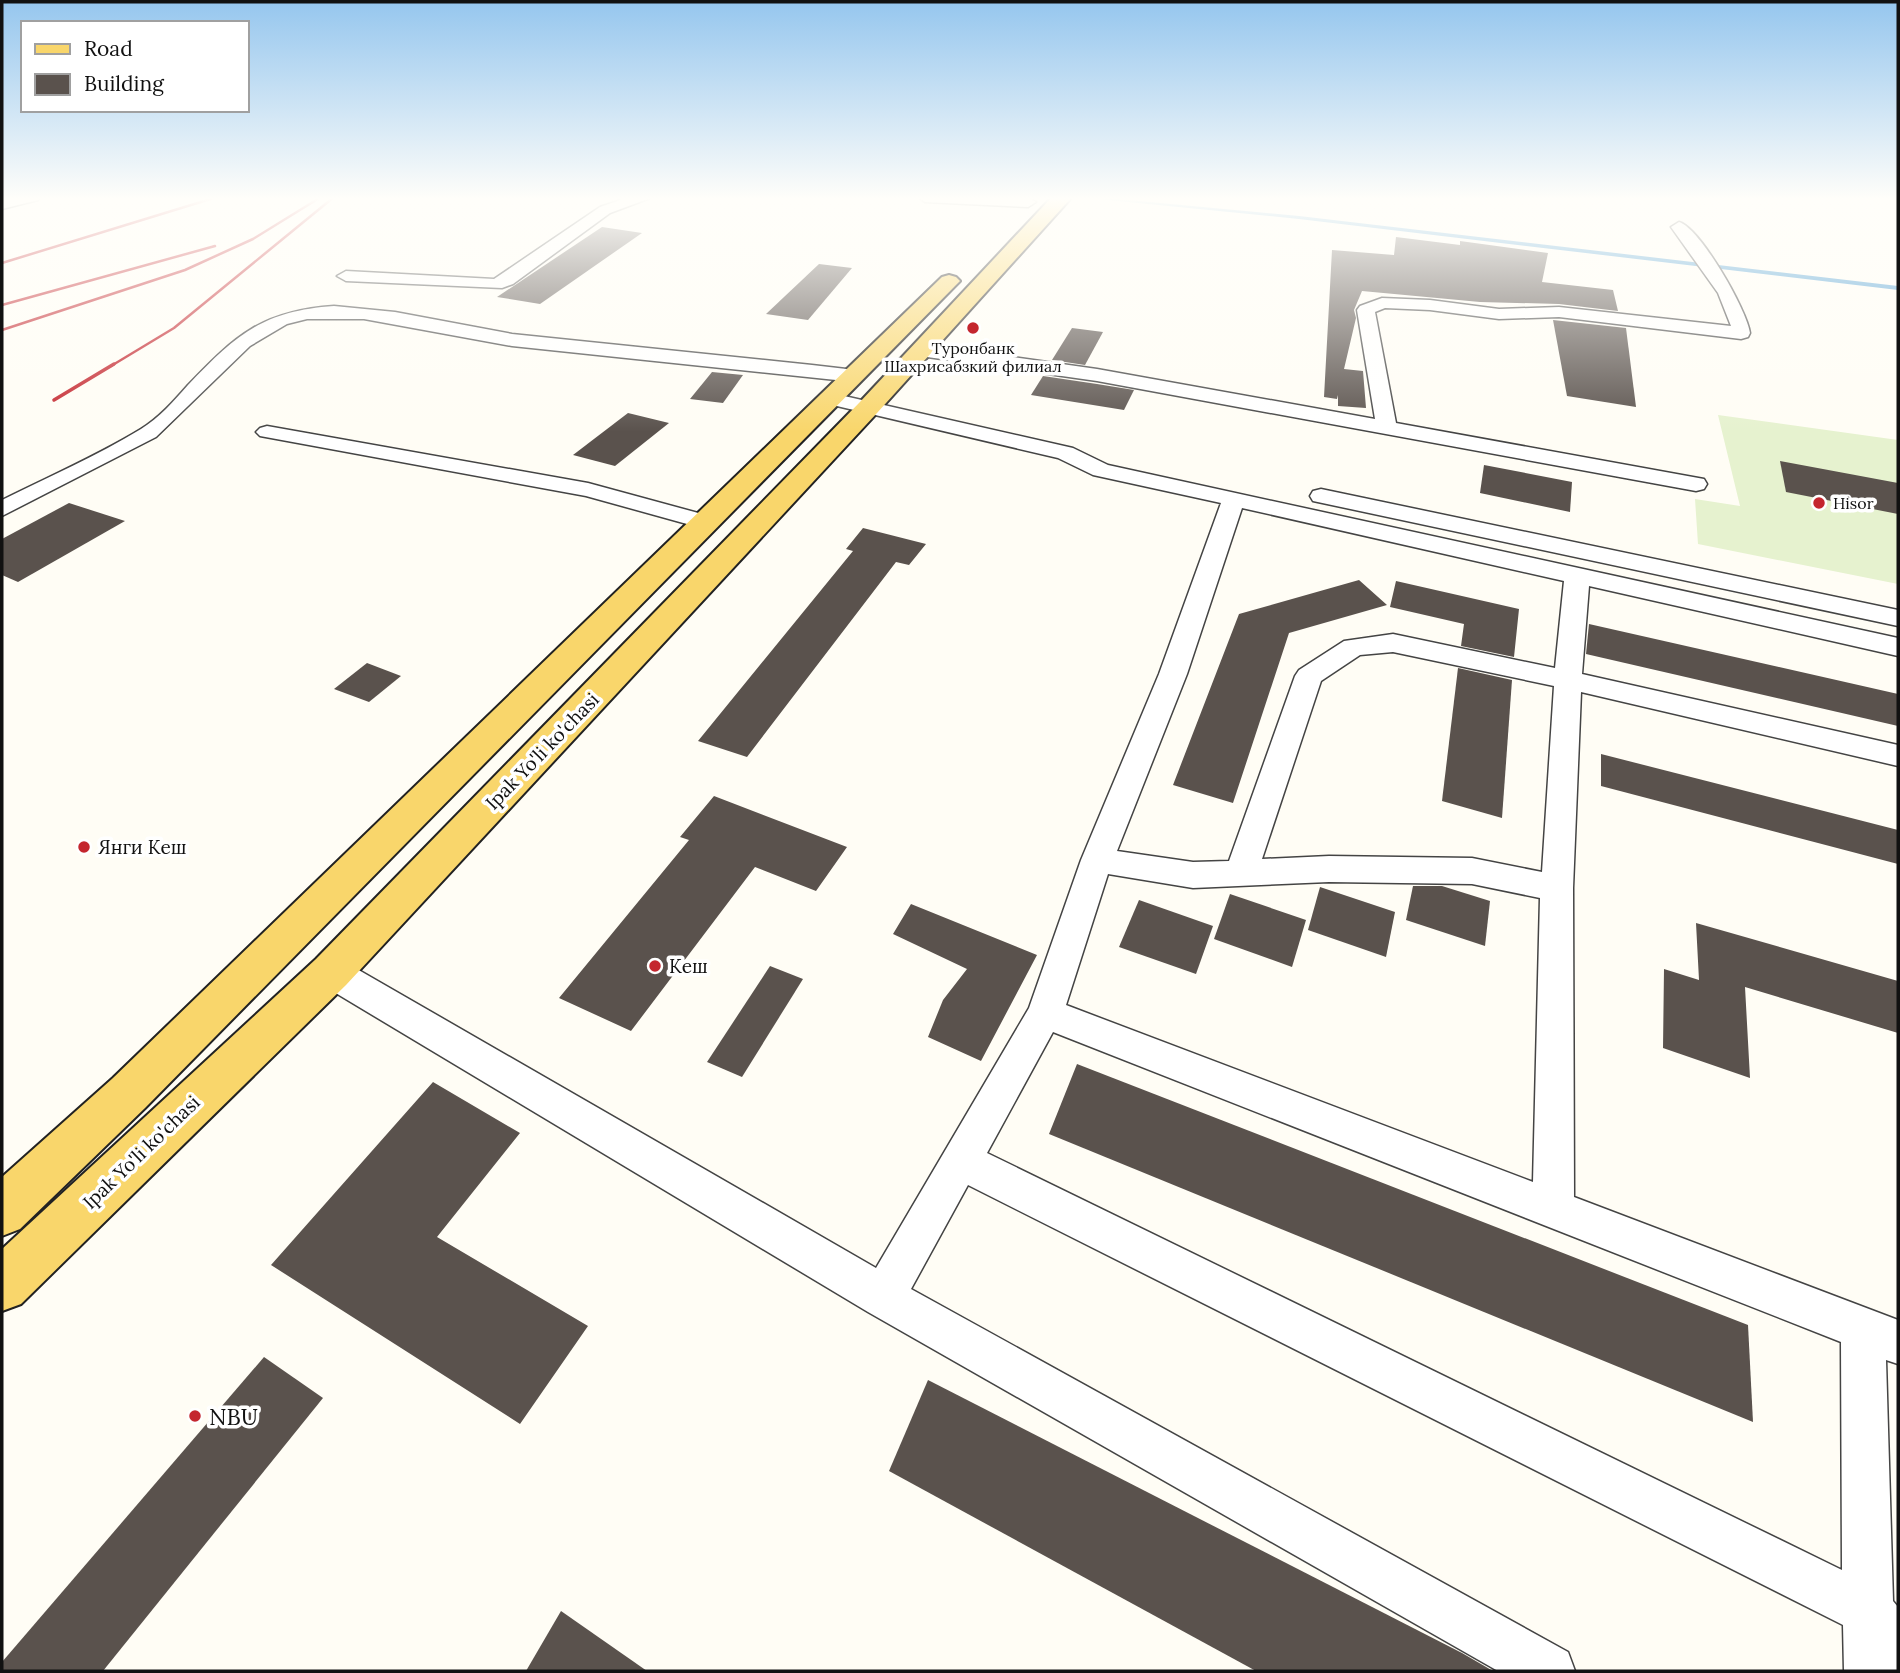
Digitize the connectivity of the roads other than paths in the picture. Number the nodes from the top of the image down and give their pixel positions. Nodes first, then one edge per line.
1 (514, 275) edge
2 (956, 275) edge
3 (990, 275) edge
4 (1717, 275) edge
5 (346, 276) dead end
6 (920, 350) junction
7 (851, 394) junction
8 (1387, 429) junction
9 (267, 432) dead end
10 (1065, 453) junction
11 (1696, 484) dead end
12 (1234, 498) junction
13 (2, 509) edge
14 (705, 522) junction
15 (1577, 576) junction
16 (1898, 618) edge
17 (1898, 647) edge
18 (1569, 680) junction
19 (1898, 756) edge
20 (1097, 860) junction
21 (1241, 873) junction
22 (1557, 888) junction
23 (331, 972) junction
24 (1045, 1013) junction
25 (961, 1161) junction
26 (1553, 1210) junction
27 (2, 1211) edge
28 (2, 1286) edge
29 (883, 1297) junction
30 (1880, 1335) edge
31 (1868, 1610) junction
32 (1898, 1649) edge
33 (1549, 1671) edge
34 (1870, 1671) edge

1 - 5 street
2 - 7 main road, Ipak Yo'li ko'chasi
3 - 6 main road, Ipak Yo'li ko'chasi
4 - 8 street
6 - 7 main road, Ipak Yo'li ko'chasi
6 - 8 street
7 - 10 street
7 - 13 street
7 - 14 main road, Ipak Yo'li ko'chasi
7 - 23 main road, Ipak Yo'li ko'chasi
8 - 11 street
9 - 14 street
10 - 12 street
10 - 16 street
12 - 15 street
12 - 20 street
14 - 27 main road, Ipak Yo'li ko'chasi
15 - 17 street
15 - 18 street
18 - 19 street
18 - 21 street
18 - 22 street
20 - 21 street
20 - 24 street
21 - 22 street
22 - 26 street
23 - 28 main road, Ipak Yo'li ko'chasi
23 - 29 street
24 - 25 street
24 - 26 street
25 - 29 street
25 - 31 street
26 - 30 street
29 - 33 street
30 - 31 street
31 - 32 street
31 - 34 street

